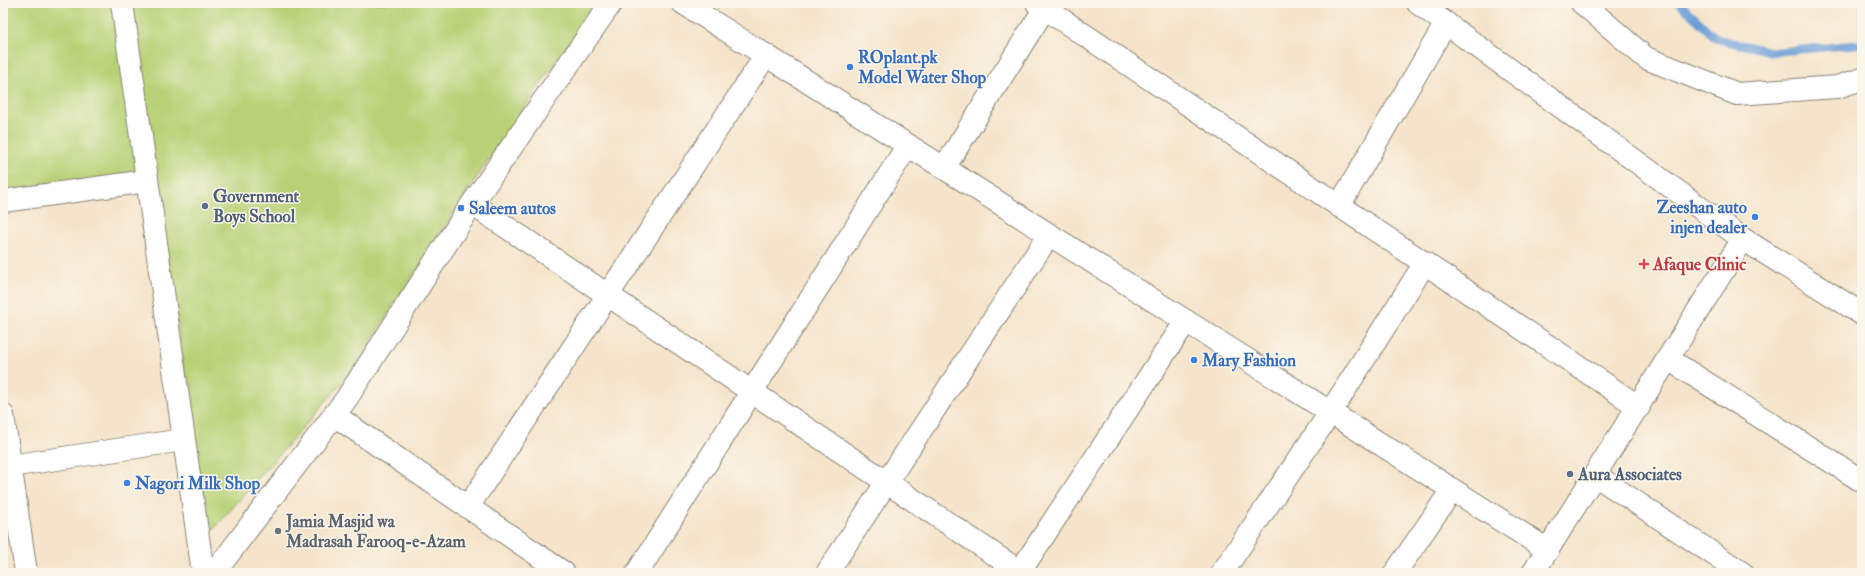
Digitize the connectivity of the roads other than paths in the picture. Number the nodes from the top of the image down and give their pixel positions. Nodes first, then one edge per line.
1 (122, 3) edge
2 (610, 3) edge
3 (683, 3) edge
4 (1418, 3) edge
5 (1582, 3) edge
6 (1043, 5) edge
7 (1446, 23) junction
8 (766, 55) junction
9 (1862, 79) edge
10 (908, 146) junction
11 (944, 168) junction
12 (147, 182) junction
13 (3, 201) edge
14 (472, 204) junction
15 (1339, 206) junction
16 (1049, 235) junction
17 (1743, 239) junction
18 (1425, 263) junction
19 (608, 295) junction
20 (1862, 314) edge
21 (1186, 322) junction
22 (1668, 359) junction
23 (752, 392) junction
24 (1638, 407) junction
25 (1330, 413) junction
26 (3, 415) edge
27 (334, 415) junction
28 (183, 440) junction
29 (7, 466) edge
30 (1595, 475) junction
31 (1862, 481) edge
32 (887, 482) junction
33 (1452, 490) junction
34 (468, 507) junction
35 (1548, 550) junction
36 (212, 569) edge
37 (26, 573) edge
38 (564, 573) edge
39 (637, 573) edge
40 (827, 573) edge
41 (1020, 573) edge
42 (1222, 573) edge
43 (1395, 573) edge
44 (1533, 573) edge
45 (1742, 573) edge

1 - 12 street
2 - 14 street
3 - 8 street
4 - 7 street
5 - 9 street
6 - 11 street
6 - 15 street
7 - 15 street
7 - 17 street
8 - 10 street
8 - 19 street
10 - 11 street
10 - 23 street
11 - 16 street
12 - 13 street
12 - 28 street
14 - 19 street
14 - 27 street
15 - 18 street
16 - 21 street
16 - 32 street
17 - 20 street
17 - 22 street
18 - 24 street
18 - 25 street
19 - 23 street
19 - 34 street
21 - 25 street
21 - 41 street
22 - 24 street
22 - 31 street
23 - 32 street
23 - 39 street
24 - 30 street
25 - 33 street
25 - 42 street
26 - 29 street
27 - 34 street
27 - 36 street
28 - 29 street
28 - 36 street
29 - 37 street
30 - 35 street
30 - 45 street
32 - 40 street
32 - 41 street
33 - 35 street
33 - 43 street
34 - 38 street
35 - 44 street

